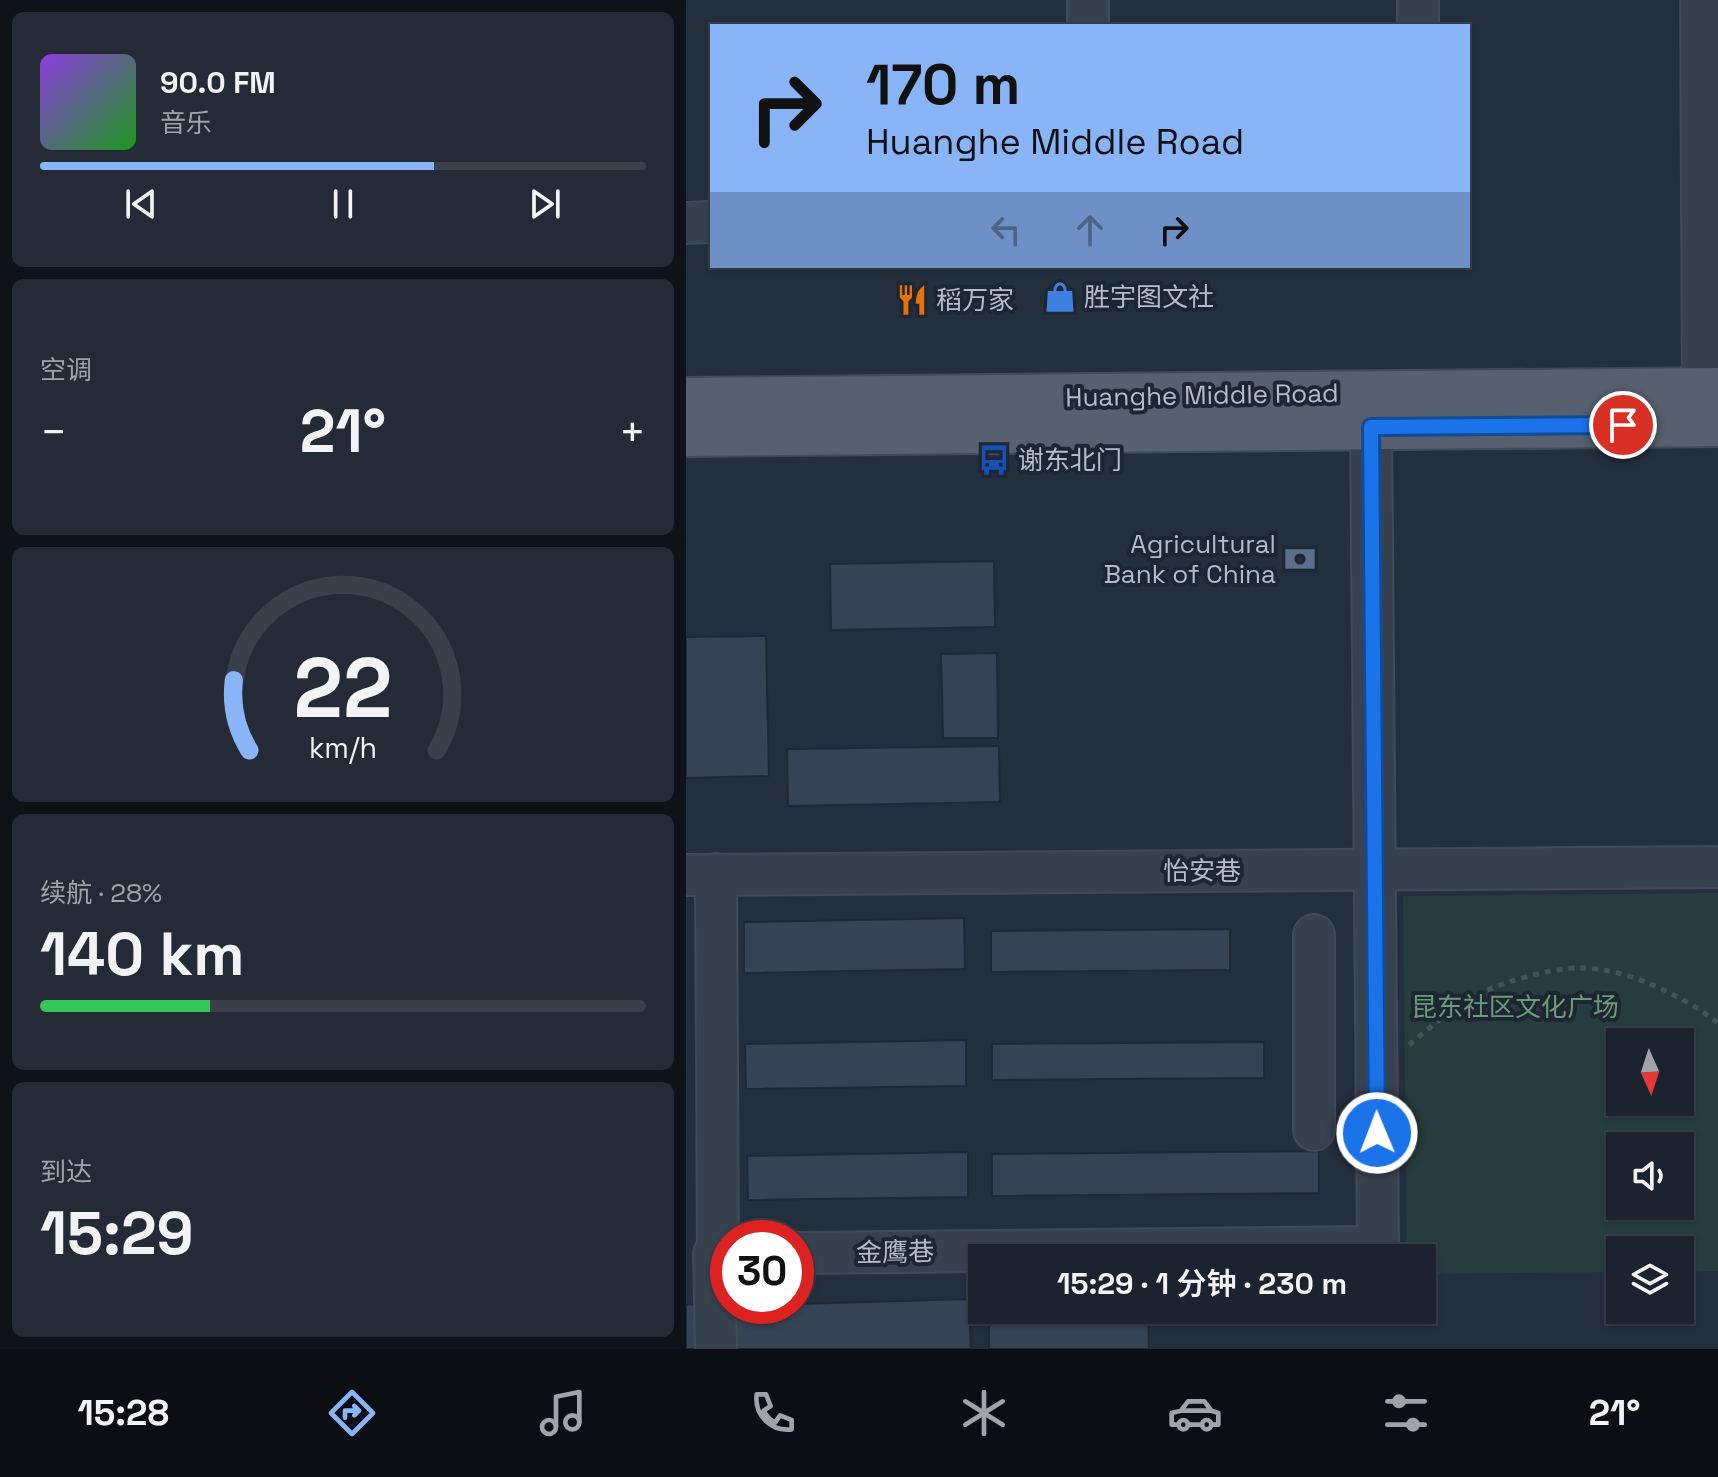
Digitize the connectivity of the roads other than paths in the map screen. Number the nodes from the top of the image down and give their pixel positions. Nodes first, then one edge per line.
1 (1088, 0) edge
2 (1418, 0) edge
3 (1701, 0) edge
4 (1088, 24) edge
5 (1418, 24) edge
6 (710, 222) edge
7 (686, 223) edge
8 (686, 400) edge
9 (1713, 401) edge
10 (1371, 427) junction
11 (686, 434) edge
12 (1718, 867) edge
13 (1375, 869) junction
14 (701, 875) edge
15 (1314, 935) dead end
16 (1391, 1048) junction
17 (1314, 1049) junction
18 (1314, 1130) dead end
19 (711, 1220) edge
20 (814, 1253) edge
21 (715, 1324) edge
22 (716, 1349) edge

1 - 4 street
2 - 5 street
3 - 9 street
6 - 7 street
8 - 9 main road, Huanghe Middle Road
9 - 10 main road, Huanghe Middle Road
10 - 11 main road, Huanghe Middle Road
10 - 13 street
12 - 13 street, 怡安巷
13 - 14 street, 怡安巷
13 - 16 street
14 - 19 street
15 - 17 street
16 - 17 street
16 - 20 street, 金鹰巷
17 - 18 street
21 - 22 street

